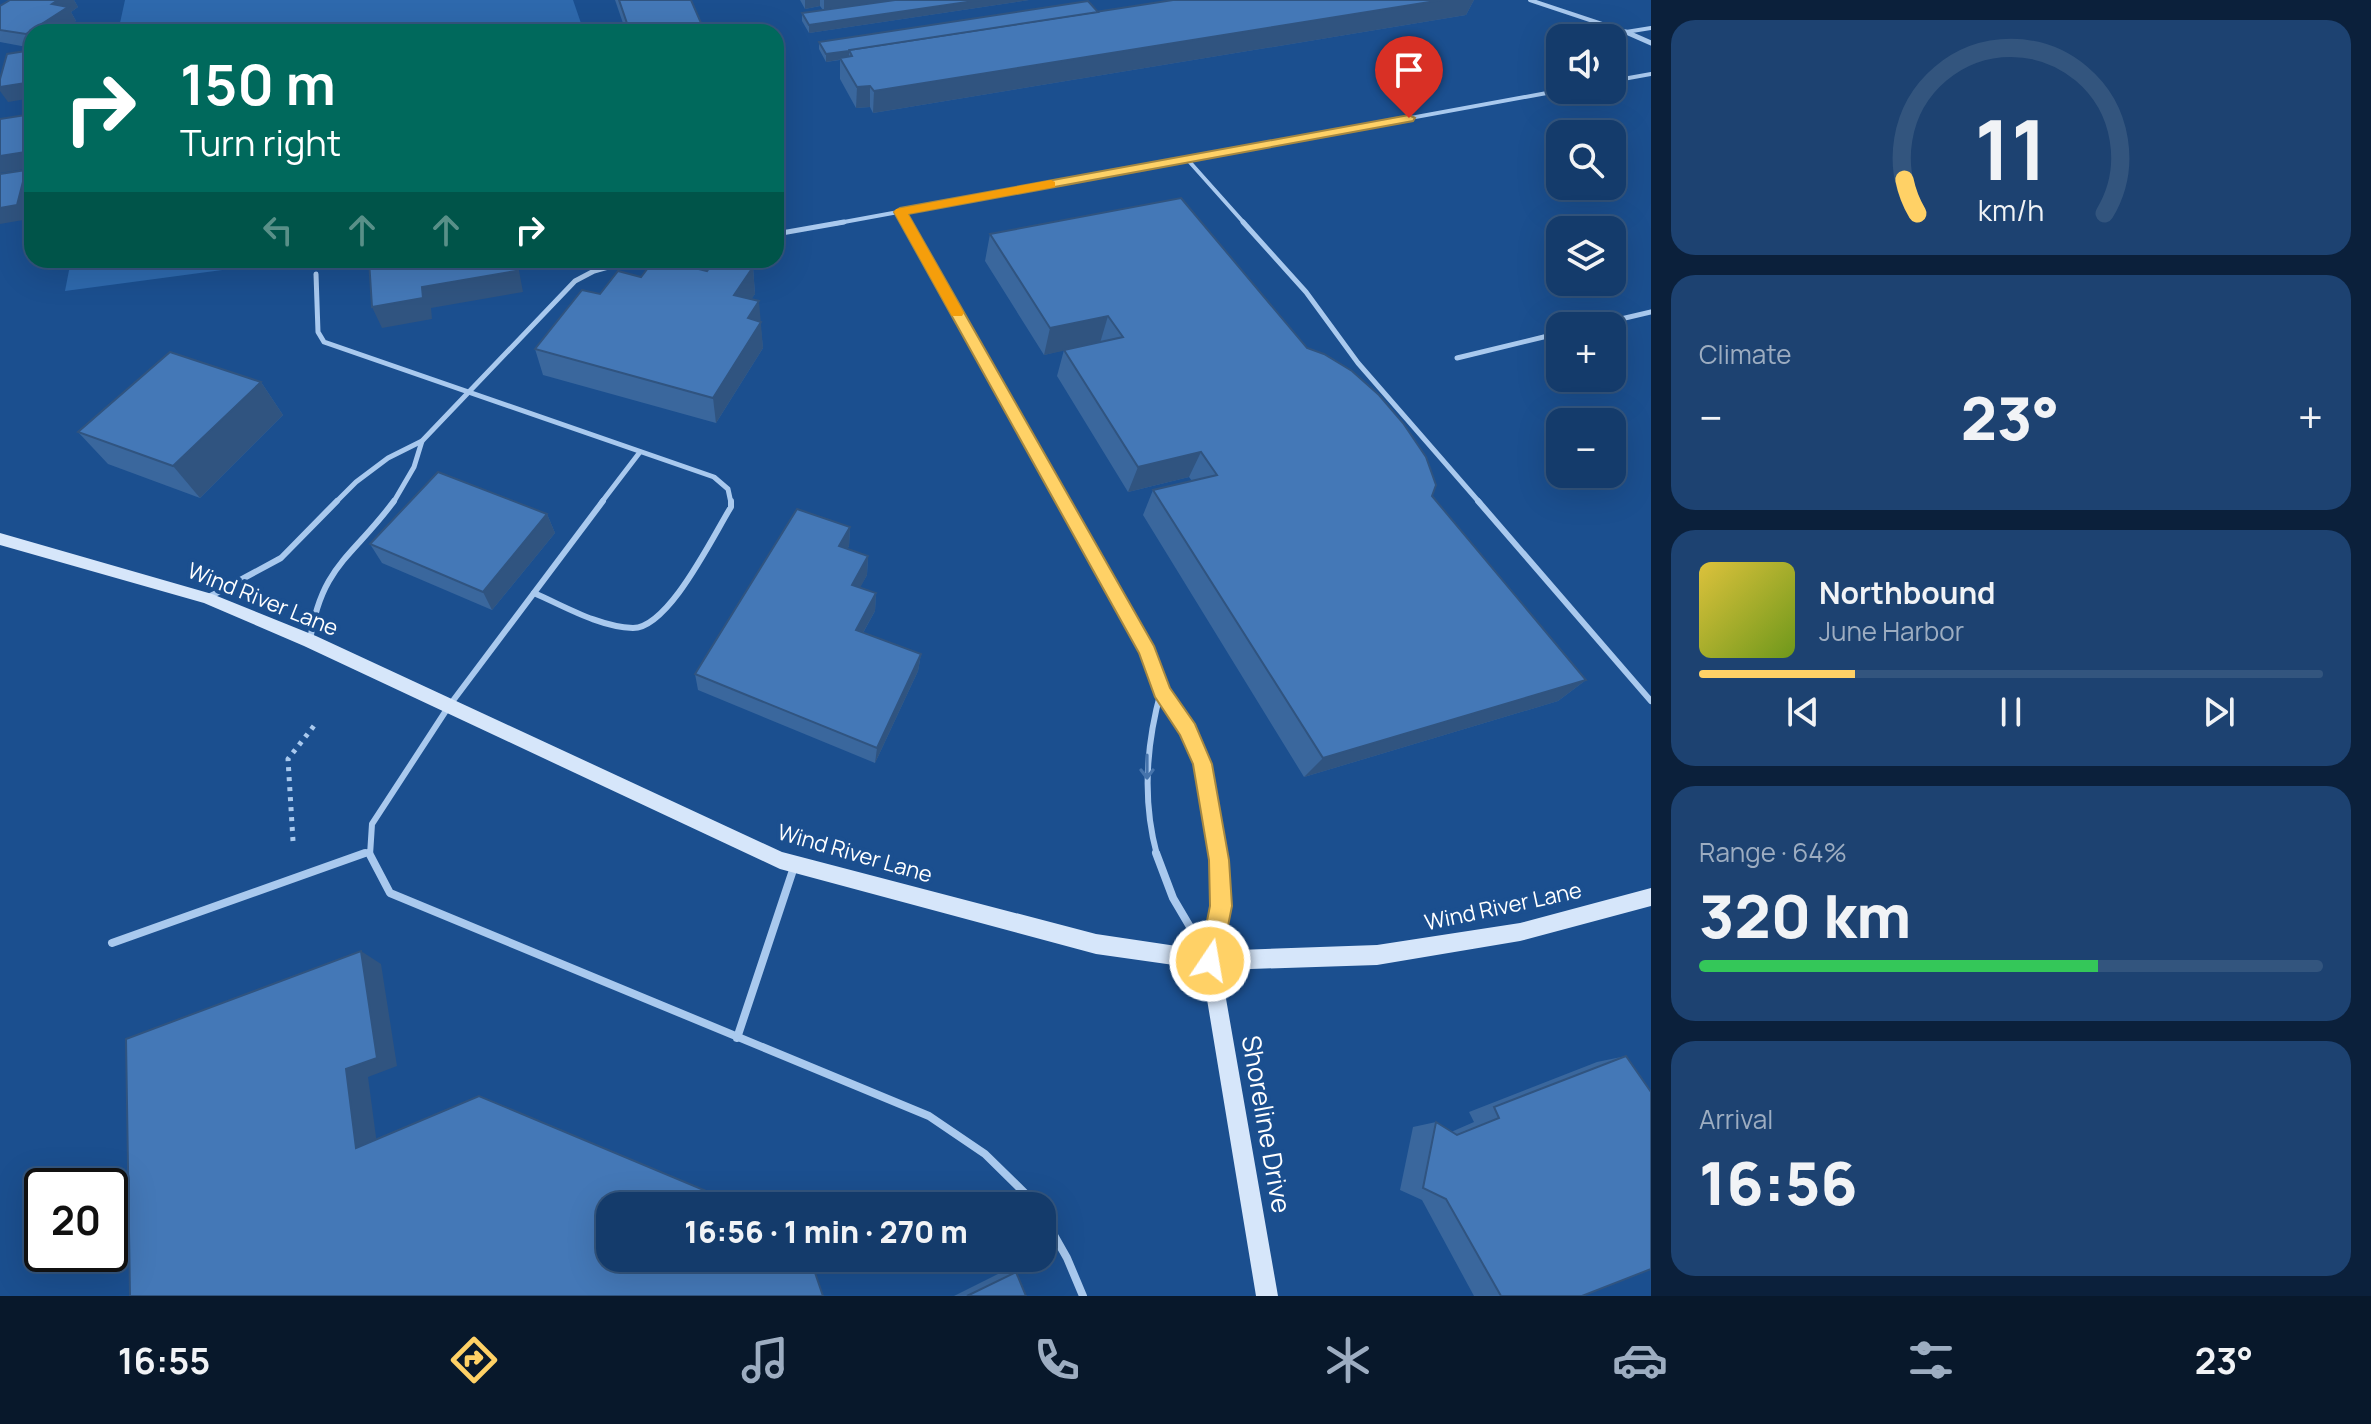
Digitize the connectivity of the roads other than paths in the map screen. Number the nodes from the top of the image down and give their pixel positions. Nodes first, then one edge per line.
1 (1530, 0) edge
2 (1602, 24) edge
3 (1651, 28) edge
4 (1626, 32) joint
5 (1651, 43) edge
6 (1651, 74) edge
7 (1626, 78) edge
8 (1546, 93) edge
9 (1187, 159) junction
10 (900, 212) junction
11 (784, 233) edge
12 (605, 268) edge
13 (316, 274) dead end
14 (1651, 312) edge
15 (1626, 318) edge
16 (1546, 336) edge
17 (1457, 358) dead end
18 (469, 393) junction
19 (422, 441) junction
20 (640, 452) junction
21 (0, 539) edge
22 (534, 593) junction
23 (207, 598) junction
24 (310, 641) junction
25 (1161, 691) junction
26 (1651, 701) edge
27 (449, 706) junction
28 (368, 852) junction
29 (795, 864) junction
30 (1651, 897) edge
31 (112, 943) dead end
32 (1210, 961) junction
33 (737, 1038) junction
34 (1024, 1192) edge
35 (1056, 1239) edge
36 (1083, 1296) edge
37 (1267, 1296) edge

1 - 2 lane
3 - 4 lane
4 - 5 street
6 - 7 lane
8 - 9 lane
9 - 10 lane
9 - 26 lane
10 - 11 lane
10 - 25 lane
12 - 18 lane
13 - 18 lane
14 - 15 lane
16 - 17 lane
18 - 19 lane
18 - 20 lane
19 - 23 lane
19 - 24 lane
20 - 22 lane
20 - 22 lane
21 - 23 street, Wind River Lane
22 - 27 lane
23 - 24 street, Wind River Lane
24 - 27 street, Wind River Lane
25 - 32 lane
25 -> 32 lane
27 - 28 lane
27 - 29 street, Wind River Lane
28 - 31 lane
28 - 33 lane
29 - 32 street, Wind River Lane
29 - 33 lane
30 - 32 street, Wind River Lane
32 - 37 street, Shoreline Drive
33 - 34 lane
35 - 36 lane

